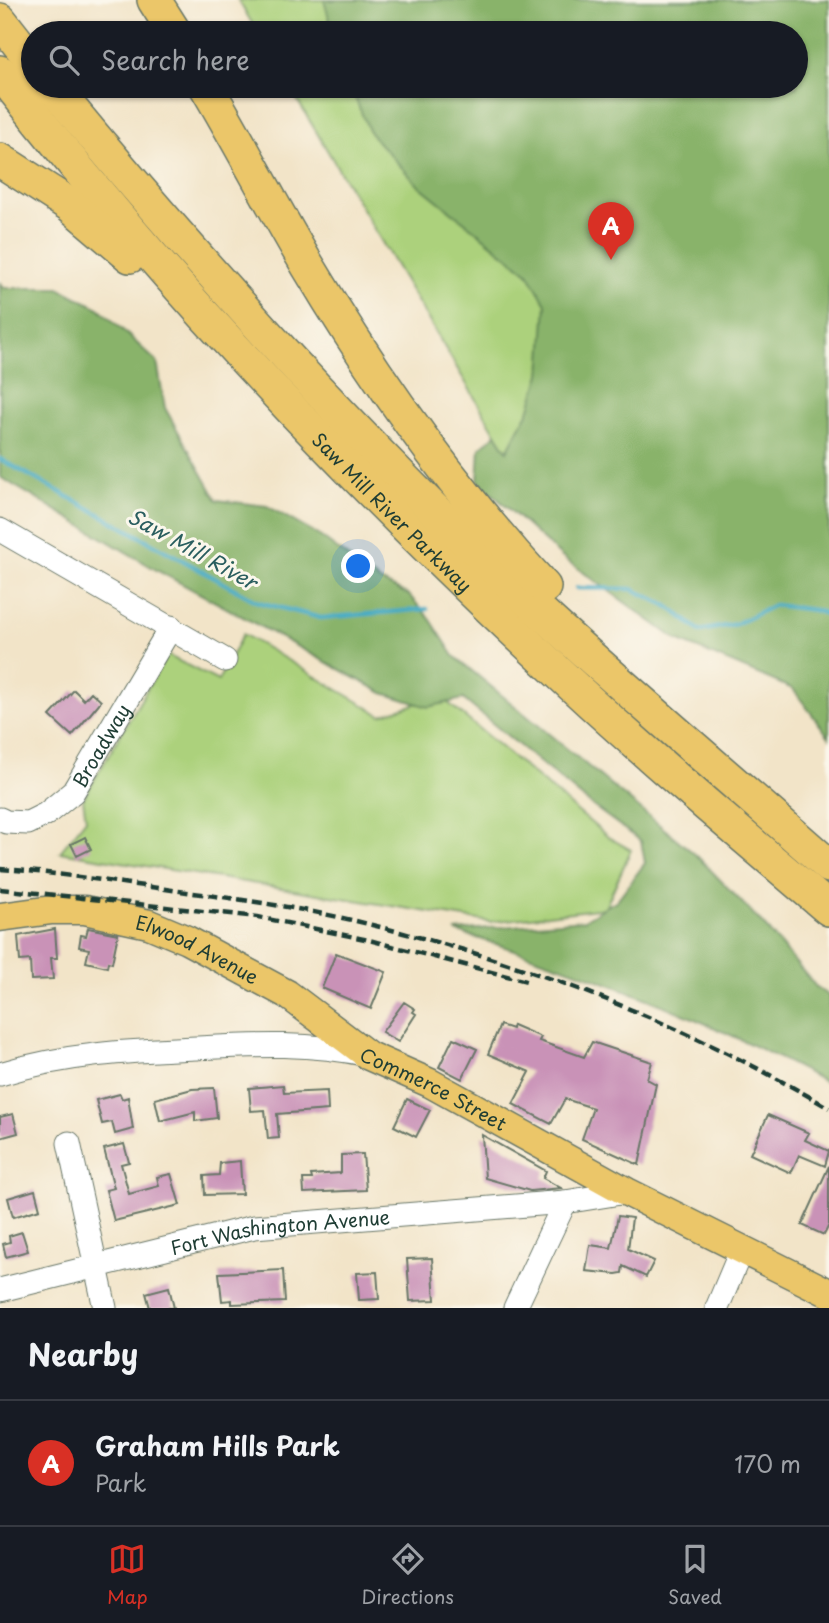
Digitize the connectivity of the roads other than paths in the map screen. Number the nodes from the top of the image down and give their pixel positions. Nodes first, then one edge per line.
1 (153, 0) edge
2 (0, 20) edge
3 (167, 21) edge
4 (21, 47) edge
5 (0, 72) edge
6 (21, 98) edge
7 (21, 98) edge
8 (62, 98) edge
9 (213, 98) edge
10 (0, 160) edge
11 (0, 530) edge
12 (427, 547) junction
13 (171, 627) junction
14 (225, 660) dead end
15 (629, 689) junction
16 (0, 819) edge
17 (829, 866) edge
18 (829, 909) edge
19 (0, 917) edge
20 (369, 1056) junction
21 (0, 1074) edge
22 (69, 1143) dead end
23 (627, 1192) junction
24 (565, 1202) junction
25 (741, 1251) junction
26 (94, 1265) junction
27 (0, 1290) edge
28 (829, 1293) edge
29 (105, 1308) edge
30 (515, 1308) edge
31 (717, 1308) edge

1 - 3 highway
2 - 4 highway
5 - 6 highway, Saw Mill River Parkway
7 - 12 highway, Saw Mill River Parkway
8 - 15 highway, Saw Mill River Parkway
9 - 15 highway
10 - 12 highway
11 - 13 street
12 - 18 highway, Saw Mill River Parkway
13 - 14 street
13 - 16 street, Broadway
15 - 17 highway, Saw Mill River Parkway
19 - 20 main road, Elwood Avenue
20 - 21 street, Commerce Street
20 - 23 main road, Commerce Street
22 - 26 street
23 - 24 street, Fort Washington Avenue
23 - 25 main road, Commerce Street
24 - 26 street, Fort Washington Avenue
24 - 30 street
25 - 28 main road, Commerce Street
25 - 31 street
26 - 27 street, Fort Washington Avenue
26 - 29 street

